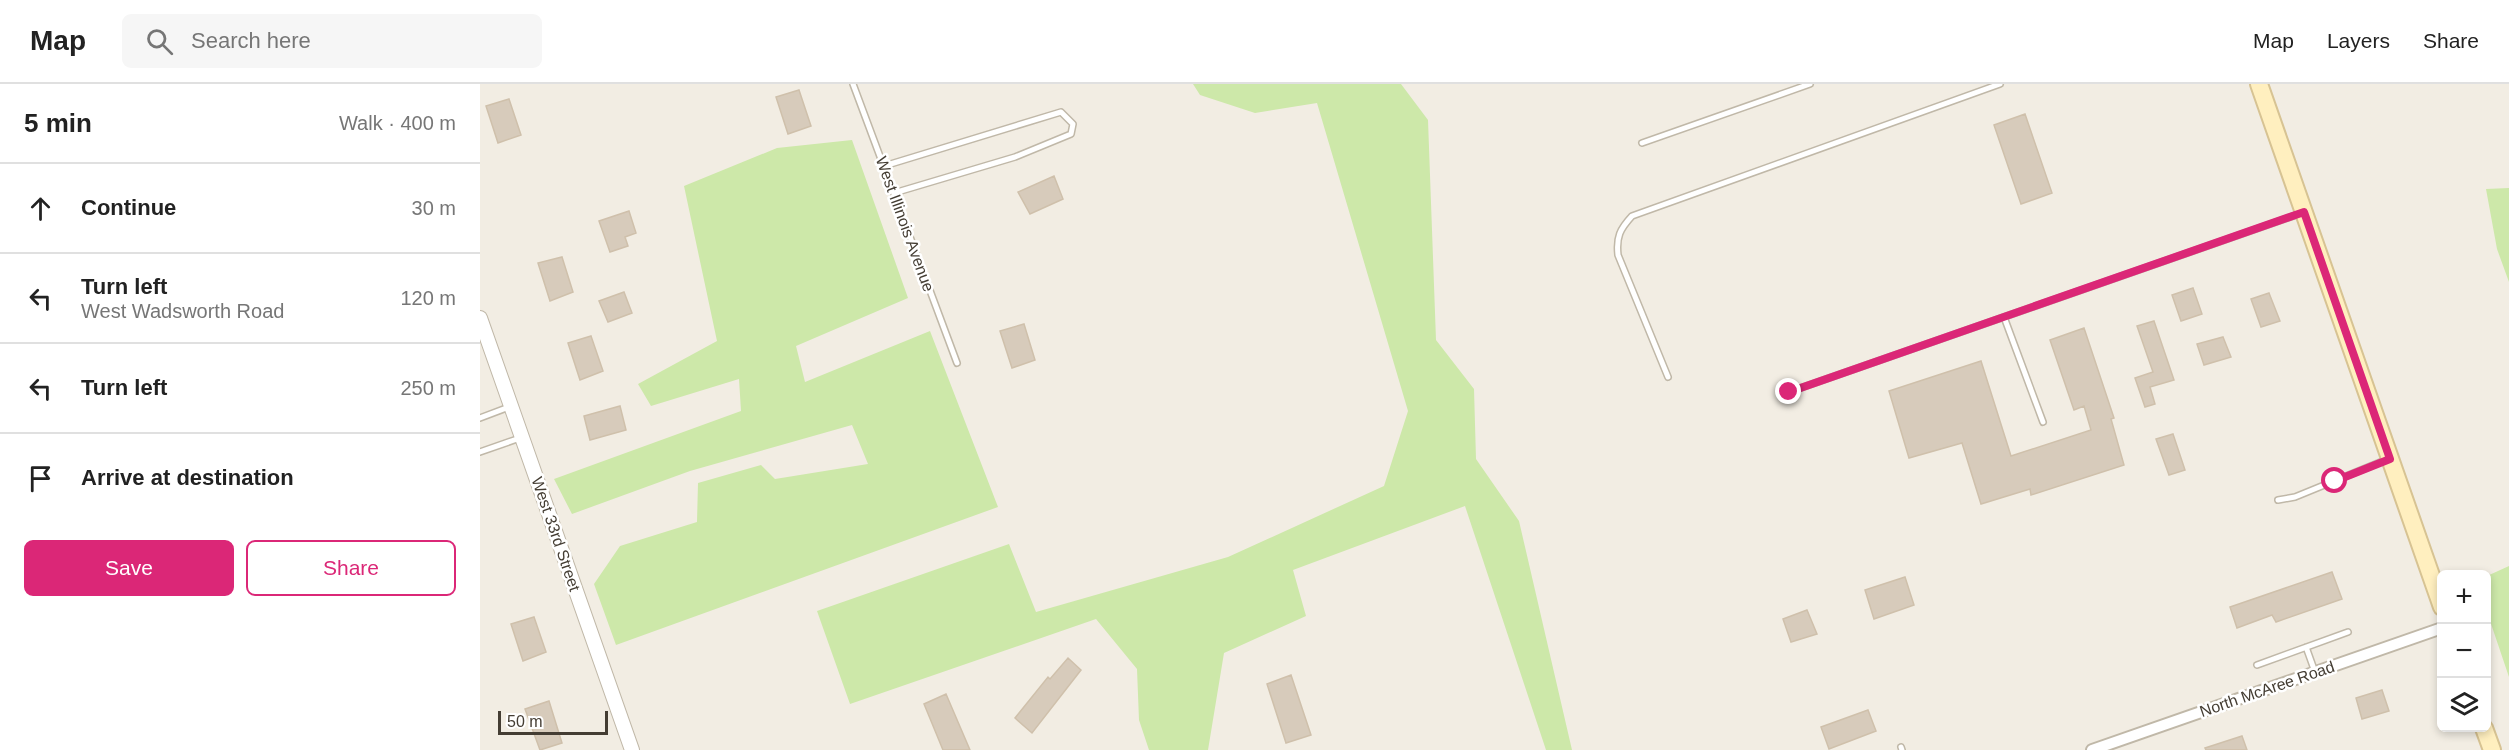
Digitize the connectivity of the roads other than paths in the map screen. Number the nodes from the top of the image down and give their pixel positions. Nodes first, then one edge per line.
1 (853, 84) edge
2 (1810, 84) edge
3 (2000, 84) edge
4 (2259, 84) edge
5 (1642, 143) dead end
6 (884, 166) junction
7 (894, 193) junction
8 (2304, 212) junction
9 (2004, 317) junction
10 (480, 318) edge
11 (957, 363) dead end
12 (1668, 377) dead end
13 (1789, 392) dead end
14 (511, 406) junction
15 (480, 418) edge
16 (2043, 422) dead end
17 (522, 437) junction
18 (480, 452) edge
19 (2390, 459) junction
20 (2278, 500) dead end
21 (2437, 593) edge
22 (2437, 630) edge
23 (2348, 632) dead end
24 (2306, 646) junction
25 (2257, 664) dead end
26 (2315, 672) junction
27 (2485, 732) edge
28 (632, 750) edge
29 (2092, 750) edge
30 (2492, 750) edge

1 - 6 lane, West Illinois Avenue
2 - 5 lane
3 - 12 lane
4 - 8 main road
6 - 7 lane, West Illinois Avenue
6 - 7 lane
7 - 11 lane, West Illinois Avenue
8 - 9 lane
8 - 19 main road
9 - 13 lane
9 - 16 lane
10 - 14 street, West 33rd Street
14 - 15 lane
14 - 17 street, West 33rd Street
17 - 18 lane
17 - 28 street, West 33rd Street
19 - 20 lane
19 - 21 main road
22 - 26 street, North McAree Road
23 - 24 lane
24 - 25 lane
24 - 26 lane
26 - 29 street, North McAree Road
27 - 30 main road

